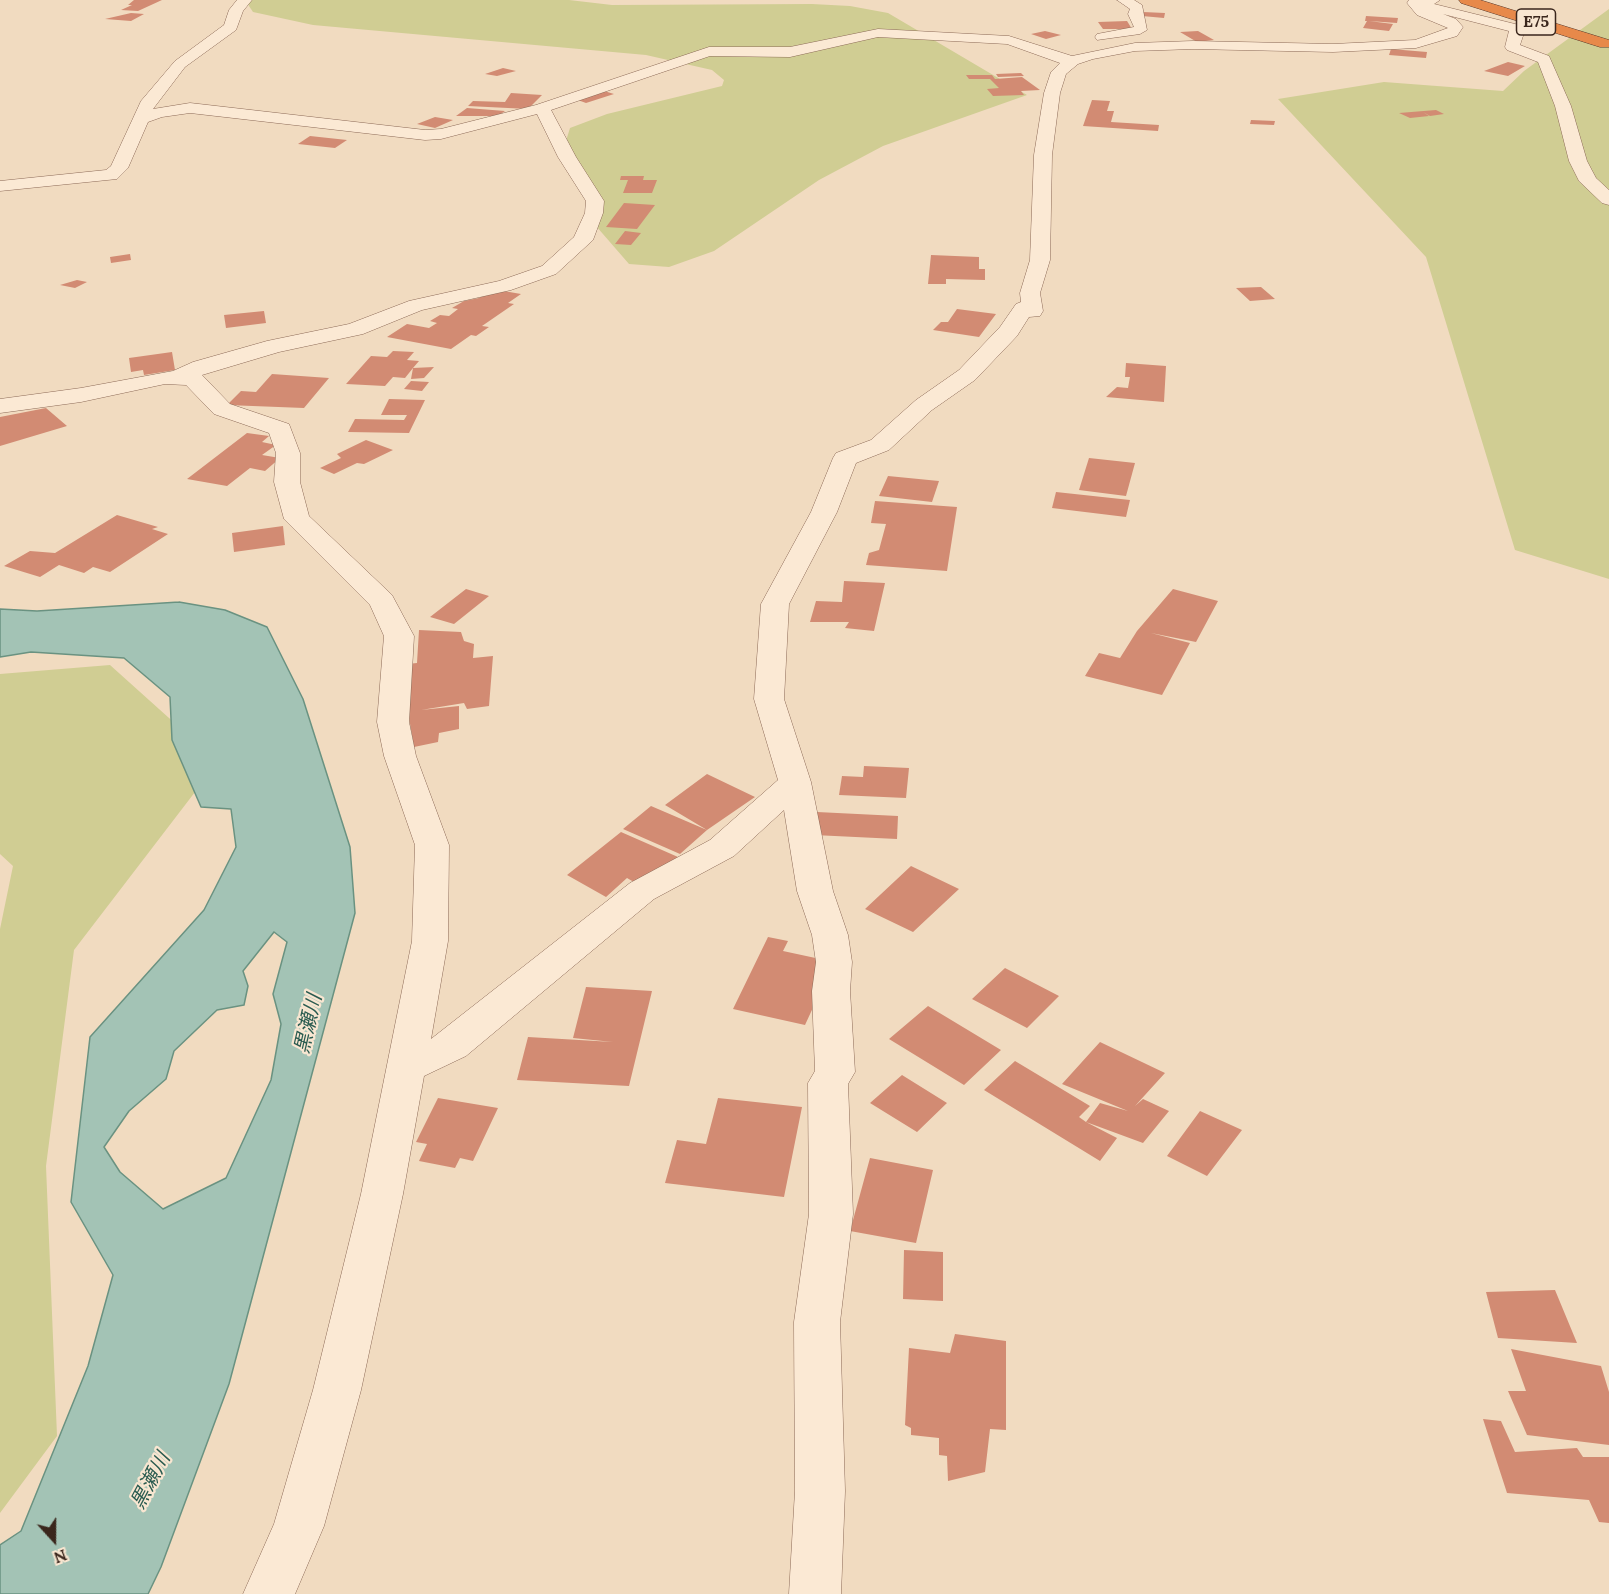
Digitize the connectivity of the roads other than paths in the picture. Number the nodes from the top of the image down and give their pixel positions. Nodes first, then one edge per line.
1 (245, 0) edge
2 (1124, 0) edge
3 (1466, 0) edge
4 (1416, 1) edge
5 (1605, 44) dead end
6 (1066, 49) junction
7 (542, 108) junction
8 (140, 119) junction
9 (0, 186) edge
10 (1609, 199) edge
11 (180, 376) junction
12 (0, 406) edge
13 (795, 782) junction
14 (405, 1068) junction
15 (269, 1594) edge
16 (815, 1594) edge

1 - 8 street
2 - 6 street
3 - 5 highway, E75
4 - 6 street
4 - 10 street
6 - 7 street
6 - 13 street
7 - 8 street
7 - 11 street
8 - 9 street
11 - 12 street
11 - 14 street
13 - 14 street
13 - 16 street
14 - 15 street

